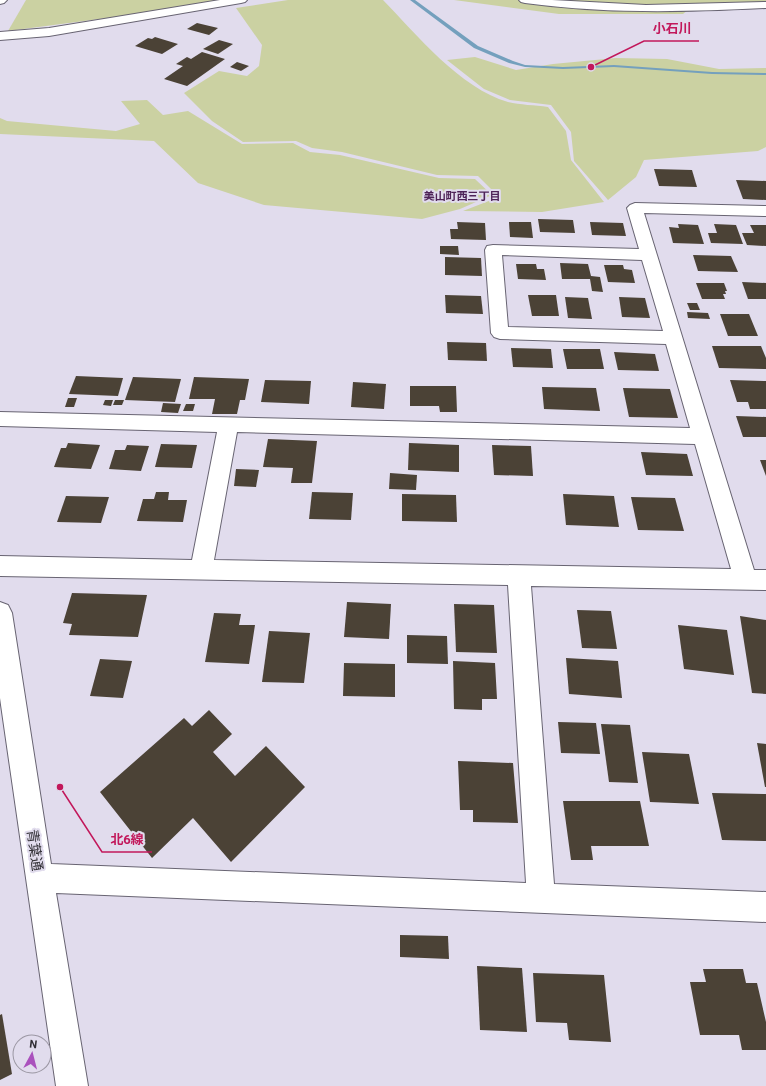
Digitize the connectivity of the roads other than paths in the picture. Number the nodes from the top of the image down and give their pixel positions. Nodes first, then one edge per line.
1 (241, 0) edge
2 (525, 0) edge
3 (766, 5) edge
4 (0, 36) edge
5 (766, 211) edge
6 (649, 255) junction
7 (673, 338) junction
8 (0, 419) edge
9 (228, 425) junction
10 (701, 436) junction
11 (0, 566) edge
12 (201, 570) junction
13 (519, 575) junction
14 (755, 579) edge
15 (0, 613) edge
16 (39, 878) junction
17 (541, 897) junction
18 (766, 907) edge
19 (72, 1086) edge

1 - 4 street
2 - 3 street
5 - 6 street
6 - 7 street
6 - 7 street
7 - 10 street
8 - 9 street
9 - 10 street
9 - 12 street
10 - 14 street
11 - 12 street
12 - 13 street
13 - 14 street
13 - 17 street
15 - 16 street, 青葉通
16 - 17 street
16 - 19 street, 青葉通
17 - 18 street

